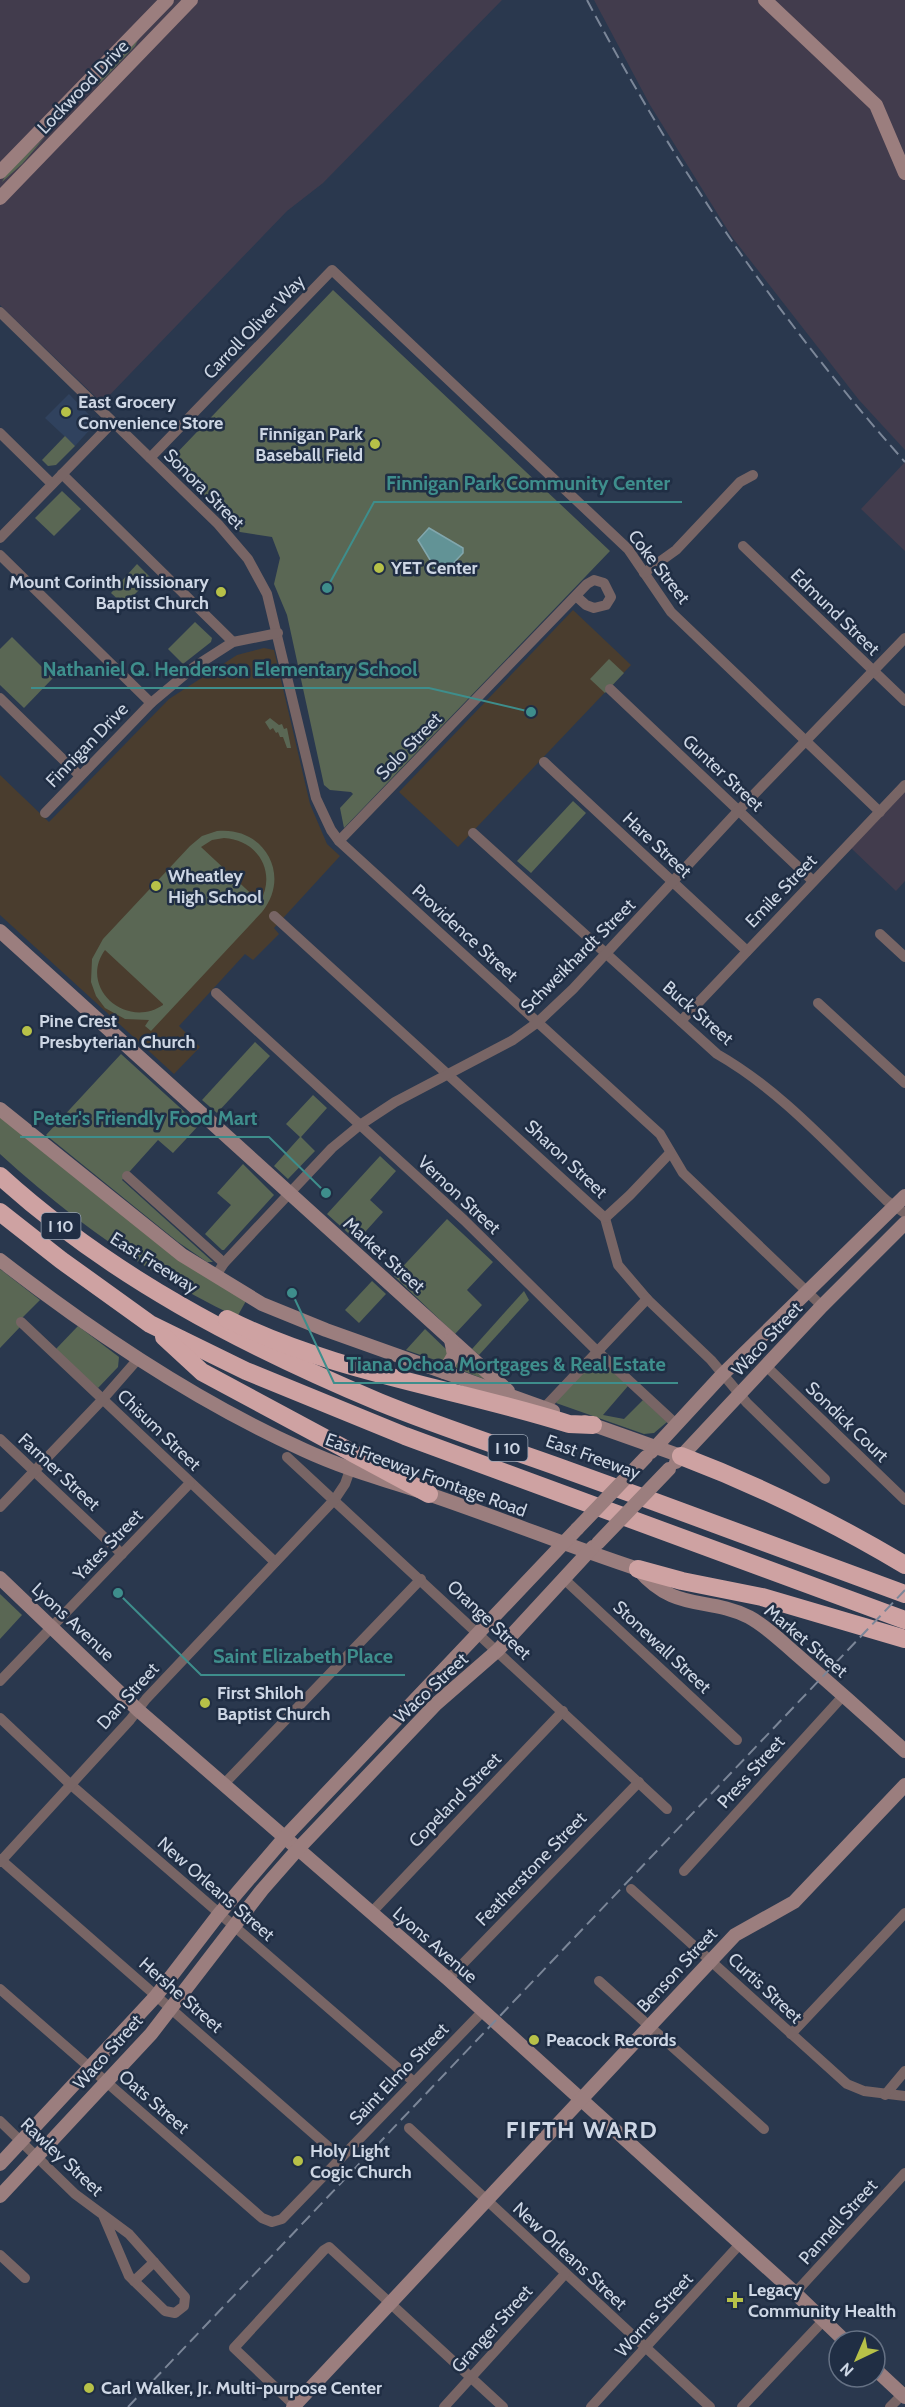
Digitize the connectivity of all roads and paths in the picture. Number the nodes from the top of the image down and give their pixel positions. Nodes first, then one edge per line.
1 (167, 0) edge
2 (191, 0) edge
3 (765, 0) edge
4 (84, 86) junction
5 (96, 99) junction
6 (45, 125) junction
7 (58, 138) junction
8 (0, 172) edge
9 (905, 173) edge
10 (0, 198) edge
11 (332, 270) joint
12 (0, 312) edge
13 (112, 423) junction
14 (0, 433) edge
15 (150, 458) junction
16 (62, 474) junction
17 (753, 475) dead end
18 (52, 484) junction
19 (0, 538) edge
20 (743, 546) dead end
21 (0, 555) edge
22 (644, 573) junction
23 (576, 596) dead end
24 (278, 633) junction
25 (905, 638) edge
26 (233, 642) junction
27 (874, 671) junction
28 (610, 689) dead end
29 (0, 698) edge
30 (905, 701) edge
31 (151, 703) junction
32 (806, 741) junction
33 (544, 762) dead end
34 (80, 776) junction
35 (905, 785) edge
36 (738, 811) junction
37 (879, 812) junction
38 (45, 813) dead end
39 (473, 833) dead end
40 (339, 841) junction
41 (813, 881) junction
42 (673, 883) junction
43 (274, 916) dead end
44 (0, 931) edge
45 (880, 934) dead end
46 (747, 951) junction
47 (606, 954) junction
48 (905, 957) edge
49 (216, 993) dead end
50 (818, 1003) dead end
51 (681, 1021) junction
52 (538, 1022) junction
53 (448, 1073) junction
54 (905, 1083) edge
55 (0, 1109) edge
56 (360, 1125) junction
57 (670, 1153) junction
58 (0, 1176) edge
59 (127, 1176) dead end
60 (290, 1194) junction
61 (905, 1196) edge
62 (899, 1210) edge
63 (0, 1212) edge
64 (605, 1218) junction
65 (905, 1223) edge
66 (0, 1260) edge
67 (224, 1263) junction
68 (125, 1272) junction
69 (215, 1277) junction
70 (807, 1293) junction
71 (647, 1299) junction
72 (822, 1306) junction
73 (21, 1322) dead end
74 (150, 1324) junction
75 (451, 1340) junction
76 (597, 1351) junction
77 (138, 1359) junction
78 (766, 1367) junction
79 (444, 1372) junction
80 (722, 1375) junction
81 (740, 1394) junction
82 (514, 1396) junction
83 (103, 1400) junction
84 (544, 1408) junction
85 (676, 1424) junction
86 (593, 1425) junction
87 (0, 1439) edge
88 (650, 1452) junction
89 (287, 1457) dead end
90 (675, 1462) junction
91 (350, 1470) junction
92 (35, 1472) junction
93 (825, 1479) dead end
94 (190, 1483) junction
95 (429, 1494) junction
96 (334, 1500) junction
97 (905, 1500) edge
98 (0, 1507) edge
99 (563, 1543) junction
100 (593, 1548) junction
101 (122, 1554) junction
102 (275, 1562) junction
103 (905, 1565) edge
104 (638, 1569) junction
105 (0, 1578) edge
106 (421, 1579) junction
107 (564, 1579) junction
108 (905, 1594) edge
109 (905, 1620) edge
110 (52, 1628) junction
111 (479, 1633) junction
112 (905, 1639) edge
113 (498, 1650) junction
114 (0, 1681) edge
115 (843, 1695) junction
116 (138, 1710) junction
117 (563, 1711) junction
118 (0, 1718) edge
119 (381, 1736) junction
120 (737, 1740) dead end
121 (393, 1749) junction
122 (905, 1751) edge
123 (639, 1782) junction
124 (70, 1784) junction
125 (224, 1784) junction
126 (905, 1785) edge
127 (667, 1809) dead end
128 (285, 1837) junction
129 (298, 1849) junction
130 (1, 1860) edge
131 (684, 1871) dead end
132 (632, 1889) dead end
133 (371, 1913) junction
134 (905, 1913) edge
135 (219, 1914) junction
136 (233, 1926) junction
137 (711, 1960) junction
138 (448, 1979) junction
139 (599, 1981) dead end
140 (0, 1989) edge
141 (156, 1996) junction
142 (171, 2008) junction
143 (483, 2011) junction
144 (649, 2026) junction
145 (791, 2034) junction
146 (91, 2068) junction
147 (905, 2071) edge
148 (106, 2082) junction
149 (414, 2082) junction
150 (885, 2095) junction
151 (905, 2096) edge
152 (581, 2099) junction
153 (0, 2121) edge
154 (409, 2128) dead end
155 (764, 2129) dead end
156 (22, 2141) junction
157 (36, 2156) junction
158 (340, 2157) junction
159 (0, 2164) edge
160 (905, 2174) edge
161 (0, 2196) edge
162 (486, 2200) junction
163 (103, 2215) junction
164 (258, 2215) joint
165 (740, 2244) junction
166 (0, 2255) edge
167 (154, 2262) junction
168 (565, 2274) junction
169 (25, 2278) dead end
170 (134, 2280) junction
171 (795, 2293) junction
172 (390, 2303) junction
173 (823, 2320) junction
174 (832, 2329) edge
175 (646, 2348) junction
176 (471, 2378) junction
177 (887, 2379) edge
178 (904, 2394) edge
179 (295, 2406) edge
180 (444, 2407) edge
181 (503, 2407) edge
182 (591, 2407) edge
183 (710, 2407) edge
184 (742, 2407) edge
185 (890, 2407) edge

1 - 4 main road, Lockwood Drive
2 - 5 main road, Lockwood Drive
3 - 9 main road
4 - 5 main road
4 - 6 main road, Lockwood Drive
5 - 7 main road, Lockwood Drive
6 - 7 main road
6 - 8 main road, Lockwood Drive
7 - 10 main road, Lockwood Drive
11 - 15 street, Carroll Oliver Way
11 - 22 street, Coke Street
12 - 13 street, Sonora Street
13 - 15 street, Sonora Street
13 - 16 street
14 - 18 street
15 - 24 street, Sonora Street
16 - 18 street
16 - 26 street
17 - 22 street
18 - 19 street
20 - 27 street, Edmund Street
21 - 31 street
22 - 32 street, Coke Street
23 - 40 street, Solo Street
24 - 26 street, Finnigan Drive
24 - 40 street, Providence Street
25 - 27 street, Schweikhardt Street
26 - 31 street, Finnigan Drive
27 - 30 street, Edmund Street
27 - 32 street, Schweikhardt Street
28 - 36 street, Gunter Street
29 - 34 street
31 - 34 street, Finnigan Drive
32 - 36 street, Schweikhardt Street
32 - 37 street, Coke Street
33 - 42 street, Hare Street
34 - 38 street, Finnigan Drive
35 - 37 street, Emile Street
36 - 41 street, Gunter Street
36 - 42 street, Schweikhardt Street
37 - 41 street, Emile Street
39 - 47 street, Buck Street
40 - 52 street, Providence Street
41 - 46 street, Emile Street
42 - 46 street, Hare Street
42 - 47 street, Schweikhardt Street
43 - 53 street, Sharon Street
44 - 60 main road, Market Street
45 - 48 street
46 - 51 street, Emile Street
47 - 51 street, Buck Street
47 - 52 street, Schweikhardt Street
49 - 56 street, Vernon Street
50 - 54 street
51 - 62 street, Buck Street
52 - 53 street, Schweikhardt Street
52 - 57 street, Providence Street
53 - 56 street, Schweikhardt Street
53 - 64 street, Sharon Street
55 - 69 main road
56 - 60 street, Schweikhardt Street
56 - 76 street, Vernon Street
57 - 64 street
57 - 70 street, Providence Street
58 - 68 highway, East Freeway / I 10
59 - 67 street
60 - 67 street, Schweikhardt Street
60 - 75 main road, Market Street
61 - 62 main road, Waco Street
62 - 70 main road, Waco Street
63 - 74 highway, I 10
64 - 71 street, Sharon Street
65 - 72 main road, Waco Street
66 - 77 main road, East Freeway Frontage Road
67 - 69 street, Schweikhardt Street
68 - 86 highway
68 - 108 highway, East Freeway / I 10
69 - 79 main road
70 - 72 street, Providence Street
70 - 80 main road, Waco Street
71 - 76 street
71 - 80 street, Sharon Street
72 - 78 main road, Waco Street
73 - 83 street, Chisum Street
74 - 95 highway
74 - 109 highway, I 10
75 - 79 main road
75 - 82 main road, Market Street
76 - 84 street
76 - 85 street, Vernon Street
77 - 83 street
77 - 91 main road, East Freeway Frontage Road
78 - 81 main road, Waco Street
78 - 97 street, Sondick Court
79 - 82 main road
80 - 81 street, Sharon Street
80 - 85 main road, Waco Street
81 - 90 main road, Waco Street
81 - 93 street, Sharon Street
82 - 84 main road
83 - 92 street
83 - 94 street, Chisum Street
84 - 86 main road
85 - 88 main road, Waco Street
86 - 88 main road
87 - 92 street, Farmer Street
88 - 90 main road
88 - 99 main road, Waco Street, bridge
89 - 96 street, Orange Street
90 - 100 main road, Waco Street, bridge
90 - 103 highway
91 - 95 main road, East Freeway Frontage Road
91 - 96 street, Dan Street
92 - 98 street
92 - 101 street, Farmer Street
94 - 101 street, Yates Street
94 - 102 street, Chisum Street
95 - 99 main road, East Freeway Frontage Road
96 - 102 street, Dan Street
96 - 106 street, Orange Street
99 - 100 main road, East Freeway Frontage Road
99 - 111 main road, Waco Street
100 - 104 main road, East Freeway Frontage Road
100 - 107 main road, Waco Street
101 - 110 street, Yates Street
102 - 116 street, Dan Street
104 - 112 highway
104 - 115 main road, Market Street
105 - 110 main road, Lyons Avenue
106 - 111 street, Orange Street
106 - 125 street
107 - 113 main road, Waco Street
107 - 120 street, Stonewall Street
110 - 114 street, Yates Street
110 - 116 main road, Lyons Avenue
111 - 113 street, Orange Street
111 - 119 main road, Waco Street
113 - 117 street, Orange Street
113 - 121 main road, Waco Street
115 - 122 main road, Market Street
115 - 131 street, Press Street
116 - 124 street, Dan Street
116 - 125 main road, Lyons Avenue
117 - 123 street, Orange Street
117 - 133 street, Copeland Street
118 - 124 street, New Orleans Street
119 - 121 main road
119 - 128 main road, Waco Street
121 - 129 main road, Waco Street
123 - 127 street, Orange Street
123 - 138 street, Featherstone Street
124 - 130 street, Dan Street
124 - 135 street, New Orleans Street
125 - 128 main road, Lyons Avenue
126 - 137 main road, Benson Street
128 - 129 main road, Lyons Avenue
128 - 135 main road, Waco Street
129 - 133 main road, Lyons Avenue
129 - 136 main road, Waco Street
130 - 141 street, Hershe Street
132 - 137 street, Curtis Street
133 - 138 main road, Lyons Avenue
134 - 145 street
135 - 136 street, New Orleans Street
135 - 141 main road, Waco Street
136 - 142 main road, Waco Street
136 - 149 street, New Orleans Street
137 - 144 main road, Benson Street
137 - 145 street, Curtis Street
138 - 143 main road, Lyons Avenue
139 - 144 street
140 - 146 street, Oats Street
141 - 142 street, Hershe Street
141 - 146 main road, Waco Street
142 - 148 main road, Waco Street
142 - 158 street, Hershe Street
143 - 149 street, Saint Elmo Street
143 - 152 main road, Lyons Avenue
144 - 152 main road, Benson Street
144 - 155 street
145 - 150 street, Curtis Street
146 - 148 street, Oats Street
146 - 156 main road, Waco Street
147 - 150 street
148 - 157 main road, Waco Street
148 - 164 street, Oats Street
149 - 158 street, Saint Elmo Street
150 - 151 street
152 - 162 main road, Benson Street
152 - 165 main road, Lyons Avenue
153 - 156 street, Rawley Street
154 - 162 street, New Orleans Street
156 - 157 street, Rawley Street
156 - 159 main road, Waco Street
157 - 161 main road, Waco Street
157 - 163 street, Rawley Street
158 - 164 street, Saint Elmo Street
160 - 171 street, Pannell Street
162 - 168 street, New Orleans Street
162 - 172 main road, Benson Street
163 - 167 street, Rawley Street
163 - 170 street, Rawley Street
165 - 171 main road, Lyons Avenue
165 - 175 street, Worms Street
166 - 169 street
167 - 170 street
167 - 170 street, Rawley Street
168 - 175 street, New Orleans Street
168 - 176 street, Granger Street
171 - 173 main road, Lyons Avenue
172 - 176 street
172 - 179 main road, Benson Street
172 - 179 street
173 - 174 main road, Lyons Avenue
173 - 184 street
175 - 182 street, Worms Street
175 - 183 street, New Orleans Street
176 - 180 street, Granger Street
176 - 181 street
177 - 178 main road
178 - 185 street

